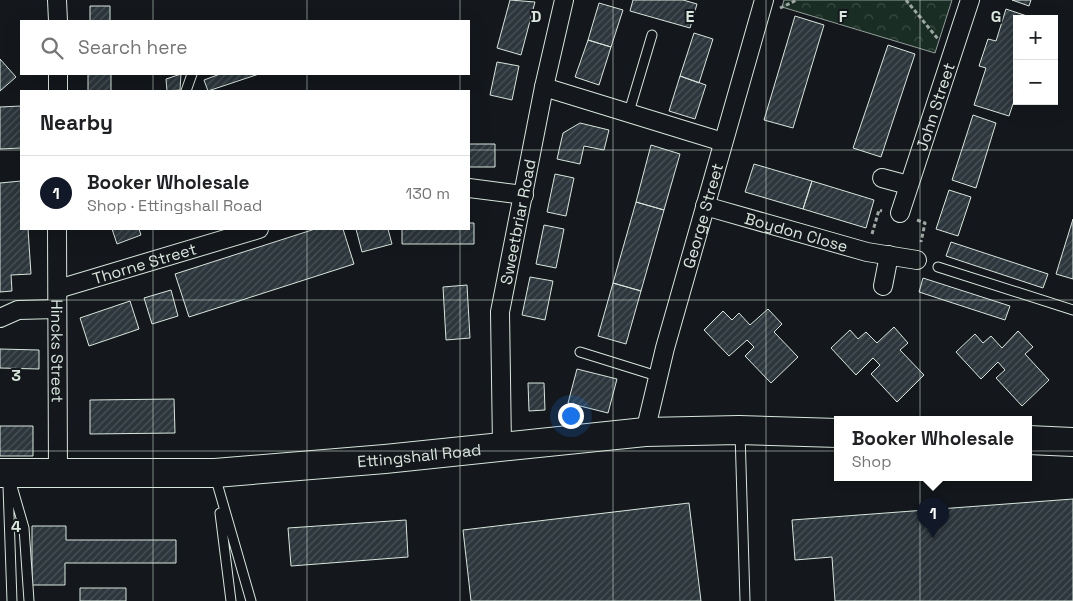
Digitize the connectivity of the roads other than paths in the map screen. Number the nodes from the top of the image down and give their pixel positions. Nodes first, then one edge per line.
1 (57, 0) edge
2 (564, 0) edge
3 (764, 0) edge
4 (970, 0) edge
5 (58, 20) edge
6 (652, 36) dead end
7 (58, 75) edge
8 (192, 75) edge
9 (544, 87) junction
10 (58, 90) edge
11 (186, 90) edge
12 (629, 112) junction
13 (722, 142) junction
14 (882, 178) dead end
15 (908, 185) junction
16 (470, 188) edge
17 (524, 195) junction
18 (704, 206) junction
19 (900, 213) dead end
20 (57, 230) edge
21 (256, 230) edge
22 (889, 255) junction
23 (917, 260) dead end
24 (938, 267) dead end
25 (883, 286) dead end
26 (58, 289) junction
27 (57, 309) junction
28 (1073, 310) edge
29 (0, 318) edge
30 (580, 352) dead end
31 (657, 376) junction
32 (740, 430) junction
33 (645, 432) junction
34 (834, 433) edge
35 (1032, 440) edge
36 (1073, 442) edge
37 (502, 446) junction
38 (4, 473) edge
39 (214, 473) junction
40 (58, 474) junction
41 (12, 601) edge
42 (28, 601) edge
43 (231, 601) edge
44 (251, 601) edge
45 (745, 601) edge

1 - 5 street
2 - 9 street, Sweetbriar Road
3 - 13 street, George Street
4 - 15 street, John Street
6 - 12 lane
7 - 10 street
8 - 11 lane
9 - 12 street
9 - 17 street, Sweetbriar Road
12 - 13 street
13 - 18 street, George Street
14 - 15 street
15 - 19 street, John Street
16 - 17 street
17 - 37 street, Sweetbriar Road
18 - 22 street, Boydon Close
18 - 31 street, George Street
20 - 26 street, Hincks Street
21 - 26 street, Thorne Street
22 - 23 street, Boydon Close
22 - 25 street
24 - 28 lane
26 - 27 street, Hincks Street
27 - 29 street
27 - 40 street, Hincks Street
30 - 31 lane
31 - 33 street, George Street
32 - 33 main road, Ettingshall Road
32 - 34 main road, Ettingshall Road
32 - 45 lane
33 - 37 main road, Ettingshall Road
35 - 36 main road
37 - 39 main road, Ettingshall Road
38 - 40 main road, Ettingshall Road
38 - 41 lane
38 - 42 lane
39 - 40 main road, Ettingshall Road
39 - 43 lane
39 - 44 lane

